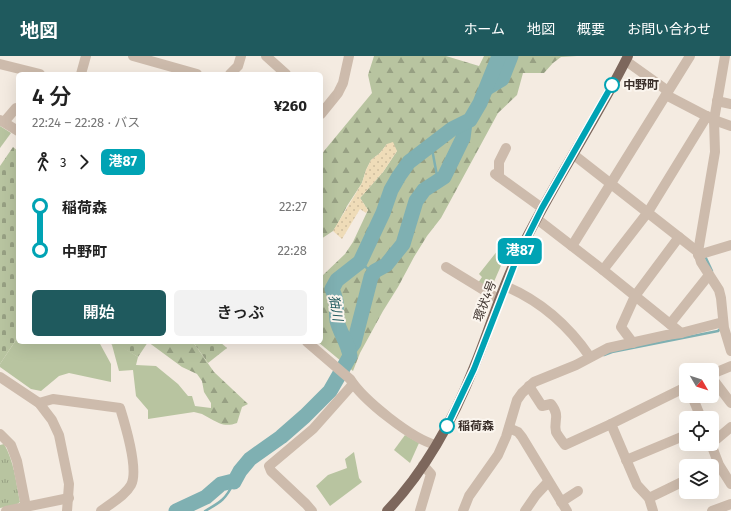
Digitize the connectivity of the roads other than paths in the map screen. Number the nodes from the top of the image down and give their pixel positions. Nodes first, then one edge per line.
1 (86, 56) edge
2 (133, 56) edge
3 (241, 56) edge
4 (266, 56) edge
5 (349, 56) edge
6 (690, 56) edge
7 (725, 56) edge
8 (627, 58) edge
9 (160, 60) edge
10 (0, 64) edge
11 (32, 72) edge
12 (82, 72) edge
13 (192, 72) edge
14 (232, 72) edge
15 (284, 72) edge
16 (667, 93) junction
17 (718, 102) junction
18 (730, 104) edge
19 (16, 108) edge
20 (323, 112) edge
21 (712, 119) junction
22 (2, 121) edge
23 (728, 125) edge
24 (16, 130) edge
25 (506, 148) dead end
26 (574, 154) junction
27 (611, 184) junction
28 (542, 208) junction
29 (648, 212) junction
30 (537, 219) junction
31 (679, 237) junction
32 (731, 245) edge
33 (572, 246) junction
34 (702, 253) junction
35 (446, 267) dead end
36 (603, 270) junction
37 (709, 275) junction
38 (505, 286) junction
39 (635, 296) junction
40 (500, 300) junction
41 (670, 324) junction
42 (725, 326) edge
43 (681, 333) junction
44 (633, 343) junction
45 (309, 344) edge
46 (731, 351) edge
47 (590, 357) junction
48 (731, 366) edge
49 (719, 371) edge
50 (0, 377) edge
51 (352, 382) junction
52 (719, 387) edge
53 (530, 388) junction
54 (679, 390) edge
55 (39, 403) junction
56 (731, 403) edge
57 (611, 424) junction
58 (731, 428) edge
59 (512, 429) junction
60 (1, 435) edge
61 (679, 438) edge
62 (719, 438) edge
63 (436, 445) junction
64 (626, 460) junction
65 (423, 465) junction
66 (719, 470) edge
67 (548, 482) junction
68 (679, 483) edge
69 (731, 484) edge
70 (578, 491) dead end
71 (68, 498) junction
72 (649, 498) junction
73 (561, 502) junction
74 (731, 504) edge
75 (26, 507) junction
76 (6, 511) edge
77 (67, 511) edge
78 (101, 511) edge
79 (312, 511) edge
80 (387, 511) edge
81 (420, 511) edge
82 (463, 511) edge
83 (525, 511) edge
84 (567, 511) edge
85 (653, 511) edge
86 (712, 511) edge

1 - 12 street
2 - 9 street
3 - 14 street
4 - 15 street
5 - 20 street
6 - 16 street
7 - 17 street
8 - 16 street
8 - 26 main road, 環状4号
9 - 13 street
10 - 11 street
16 - 21 street
16 - 27 street
17 - 18 street
17 - 21 street
19 - 22 street
21 - 23 street
21 - 29 street
21 - 34 street
22 - 24 street
25 - 28 street
26 - 27 street
26 - 28 main road, 環状4号
27 - 29 street
27 - 33 street
28 - 30 main road, 環状4号
29 - 31 street
29 - 36 street
30 - 33 street
30 - 38 main road, 環状4号
31 - 34 street
31 - 39 street
32 - 34 street
33 - 36 street
34 - 37 street
35 - 40 street
36 - 39 street
37 - 41 street
37 - 42 street
38 - 40 main road, 環状4号
38 - 47 street
39 - 41 street
39 - 44 street
40 - 63 main road, 環状4号
41 - 43 street
42 - 43 street
42 - 46 street
43 - 44 street
44 - 47 street
45 - 51 street
47 - 53 street
48 - 49 street
50 - 55 street
51 - 63 street
51 - 79 street
52 - 56 street
53 - 57 street
53 - 59 street
54 - 57 street
55 - 71 street
55 - 78 street
57 - 64 street
58 - 62 street
59 - 67 street
59 - 82 street
60 - 75 street
61 - 64 street
63 - 65 main road, 環状4号
64 - 72 street
65 - 80 main road, 環状4号
65 - 81 street
66 - 69 street
67 - 73 street
67 - 83 street
68 - 72 street
70 - 73 street
71 - 75 street
71 - 77 street
72 - 85 street
73 - 84 street
74 - 86 street
75 - 76 street

